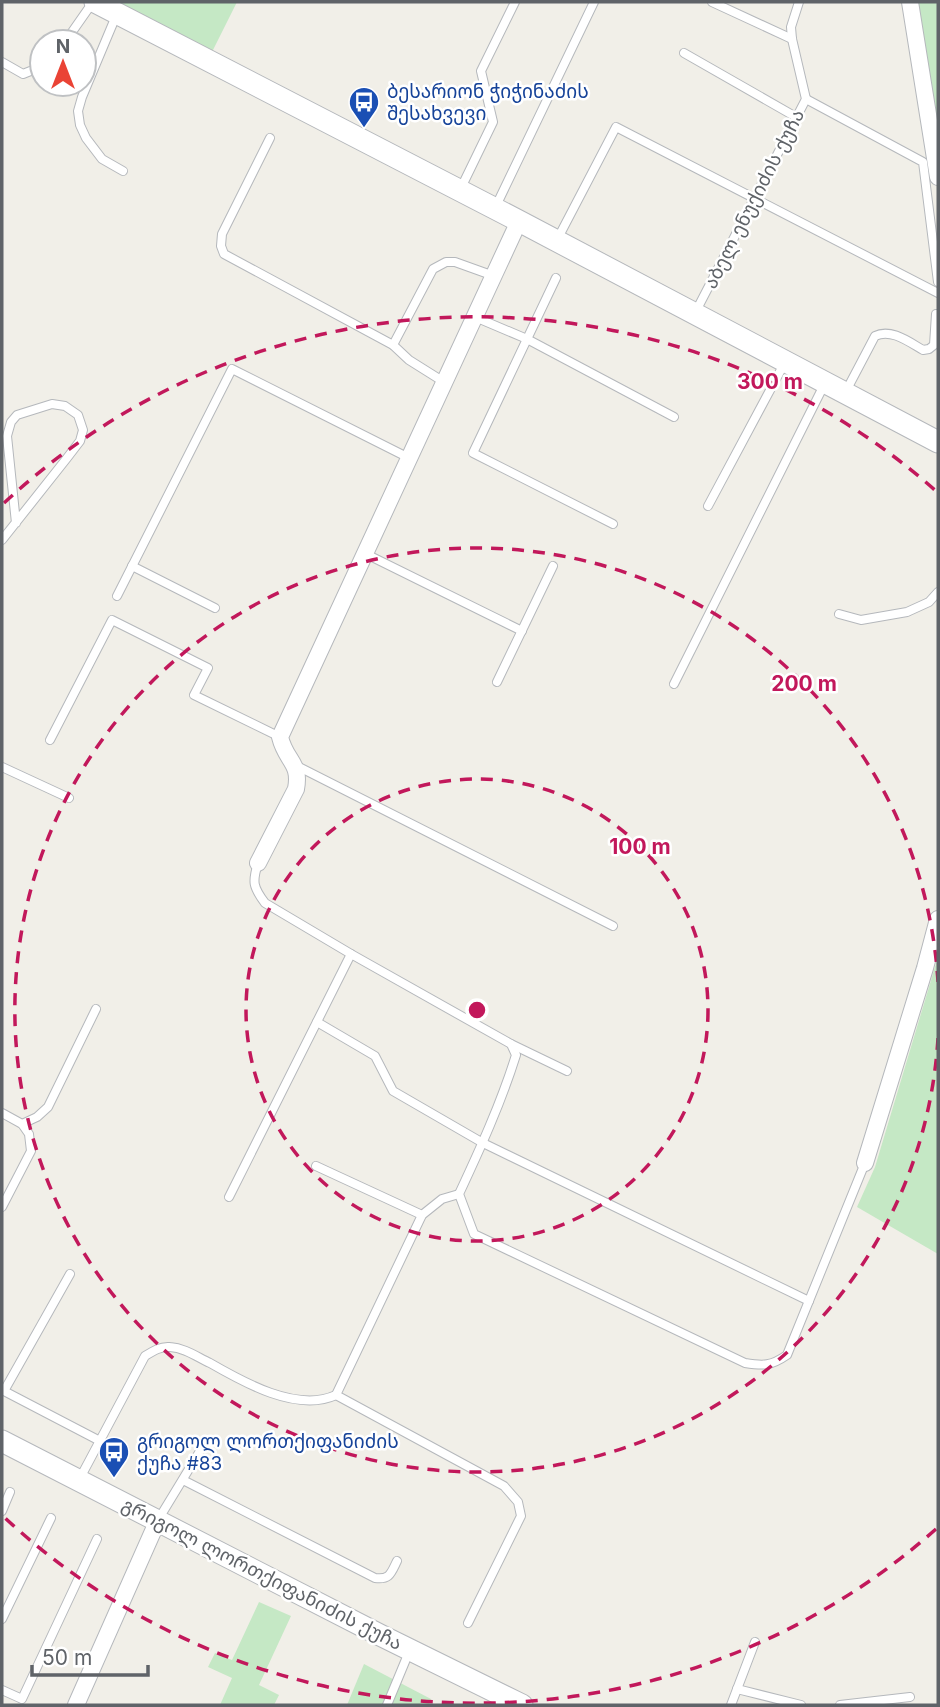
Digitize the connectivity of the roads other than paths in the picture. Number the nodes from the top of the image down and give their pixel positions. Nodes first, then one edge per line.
1 (94, 2) edge
2 (514, 2) edge
3 (594, 2) edge
4 (712, 2) edge
5 (799, 2) edge
6 (910, 2) edge
7 (117, 13) junction
8 (75, 28) edge
9 (792, 39) junction
10 (684, 53) dead end
11 (2, 62) edge
12 (28, 72) edge
13 (806, 100) junction
14 (796, 117) junction
15 (270, 138) dead end
16 (123, 171) dead end
17 (938, 177) edge
18 (459, 191) junction
19 (754, 199) junction
20 (495, 209) junction
21 (519, 221) junction
22 (557, 241) junction
23 (494, 276) junction
24 (556, 278) dead end
25 (938, 282) edge
26 (938, 293) edge
27 (695, 313) junction
28 (936, 314) dead end
29 (475, 317) junction
30 (527, 339) junction
31 (393, 345) junction
32 (785, 361) junction
33 (825, 382) junction
34 (445, 383) junction
35 (845, 393) junction
36 (674, 417) dead end
37 (938, 442) edge
38 (410, 458) junction
39 (708, 506) dead end
40 (16, 523) junction
41 (612, 524) dead end
42 (2, 540) edge
43 (366, 554) junction
44 (132, 566) junction
45 (553, 566) dead end
46 (938, 592) edge
47 (117, 596) dead end
48 (215, 608) dead end
49 (839, 614) dead end
50 (522, 631) junction
51 (497, 682) dead end
52 (674, 684) dead end
53 (280, 737) junction
54 (50, 740) dead end
55 (296, 765) junction
56 (2, 767) edge
57 (69, 798) dead end
58 (258, 863) joint
59 (938, 919) edge
60 (612, 926) dead end
61 (351, 954) junction
62 (96, 1009) dead end
63 (317, 1021) junction
64 (511, 1044) junction
65 (567, 1070) dead end
66 (2, 1113) edge
67 (22, 1124) junction
68 (483, 1143) junction
69 (865, 1163) joint
70 (316, 1166) dead end
71 (459, 1194) junction
72 (229, 1197) dead end
73 (2, 1207) edge
74 (422, 1215) junction
75 (70, 1274) dead end
76 (809, 1301) junction
77 (336, 1395) junction
78 (2, 1441) edge
79 (100, 1441) junction
80 (203, 1446) dead end
81 (79, 1480) junction
82 (183, 1480) junction
83 (10, 1492) dead end
84 (2, 1511) edge
85 (51, 1518) dead end
86 (158, 1521) junction
87 (97, 1539) dead end
88 (397, 1561) dead end
89 (2, 1619) edge
90 (468, 1623) dead end
91 (755, 1642) dead end
92 (410, 1650) junction
93 (737, 1689) junction
94 (2, 1690) edge
95 (910, 1697) dead end
96 (76, 1705) edge
97 (387, 1705) edge
98 (522, 1705) edge
99 (731, 1705) edge
100 (801, 1705) edge
101 (840, 1705) edge

1 - 7 street
1 - 8 lane
2 - 18 lane
3 - 20 lane
4 - 9 lane
5 - 9 lane, აბელ ენუქიძის ქუჩა
6 - 17 street
7 - 16 lane
7 - 18 street
9 - 13 lane, აბელ ენუქიძის ქუჩა
10 - 14 lane
11 - 12 lane
13 - 14 lane, აბელ ენუქიძის ქუჩა
13 - 25 lane
14 - 19 lane, აბელ ენუქიძის ქუჩა
15 - 31 lane
18 - 20 street
19 - 22 lane
19 - 26 lane
19 - 27 lane, აბელ ენუქიძის ქუჩა
20 - 21 street
21 - 22 street
21 - 23 street
22 - 27 street
23 - 29 street
23 - 31 lane
24 - 30 lane
27 - 32 street
28 - 35 lane
29 - 30 lane
29 - 34 street
30 - 36 lane
30 - 41 lane
31 - 34 lane
32 - 33 street
32 - 39 lane
33 - 35 street
33 - 52 lane
34 - 38 street
35 - 37 street
38 - 43 street
38 - 44 lane
40 - 40 lane
40 - 42 lane
43 - 50 lane
43 - 53 street
44 - 47 lane
44 - 48 lane
45 - 50 lane
46 - 49 lane
50 - 51 lane
53 - 54 lane
53 - 55 street
55 - 58 street
55 - 60 lane
56 - 57 lane
58 - 61 lane
59 - 69 street
61 - 63 lane
61 - 64 lane
62 - 67 lane
63 - 68 lane
63 - 72 lane
64 - 65 lane
64 - 68 lane
66 - 67 lane
67 - 73 lane
68 - 71 lane
68 - 76 lane
69 - 76 lane
70 - 74 lane
71 - 74 lane
71 - 76 lane
74 - 77 lane
75 - 79 lane
77 - 79 lane
77 - 90 lane
78 - 81 street, გრიგოლ ლორთქიფანიძის ქუჩა
79 - 81 lane
80 - 82 lane
81 - 86 street, გრიგოლ ლორთქიფანიძის ქუჩა
82 - 86 lane
82 - 88 lane
83 - 84 lane
85 - 89 lane
86 - 92 street, გრიგოლ ლორთქიფანიძის ქუჩა
86 - 96 street
87 - 94 lane
91 - 93 lane
92 - 97 lane
92 - 98 street, გრიგოლ ლორთქიფანიძის ქუჩა
93 - 99 lane
93 - 100 lane
95 - 101 lane

